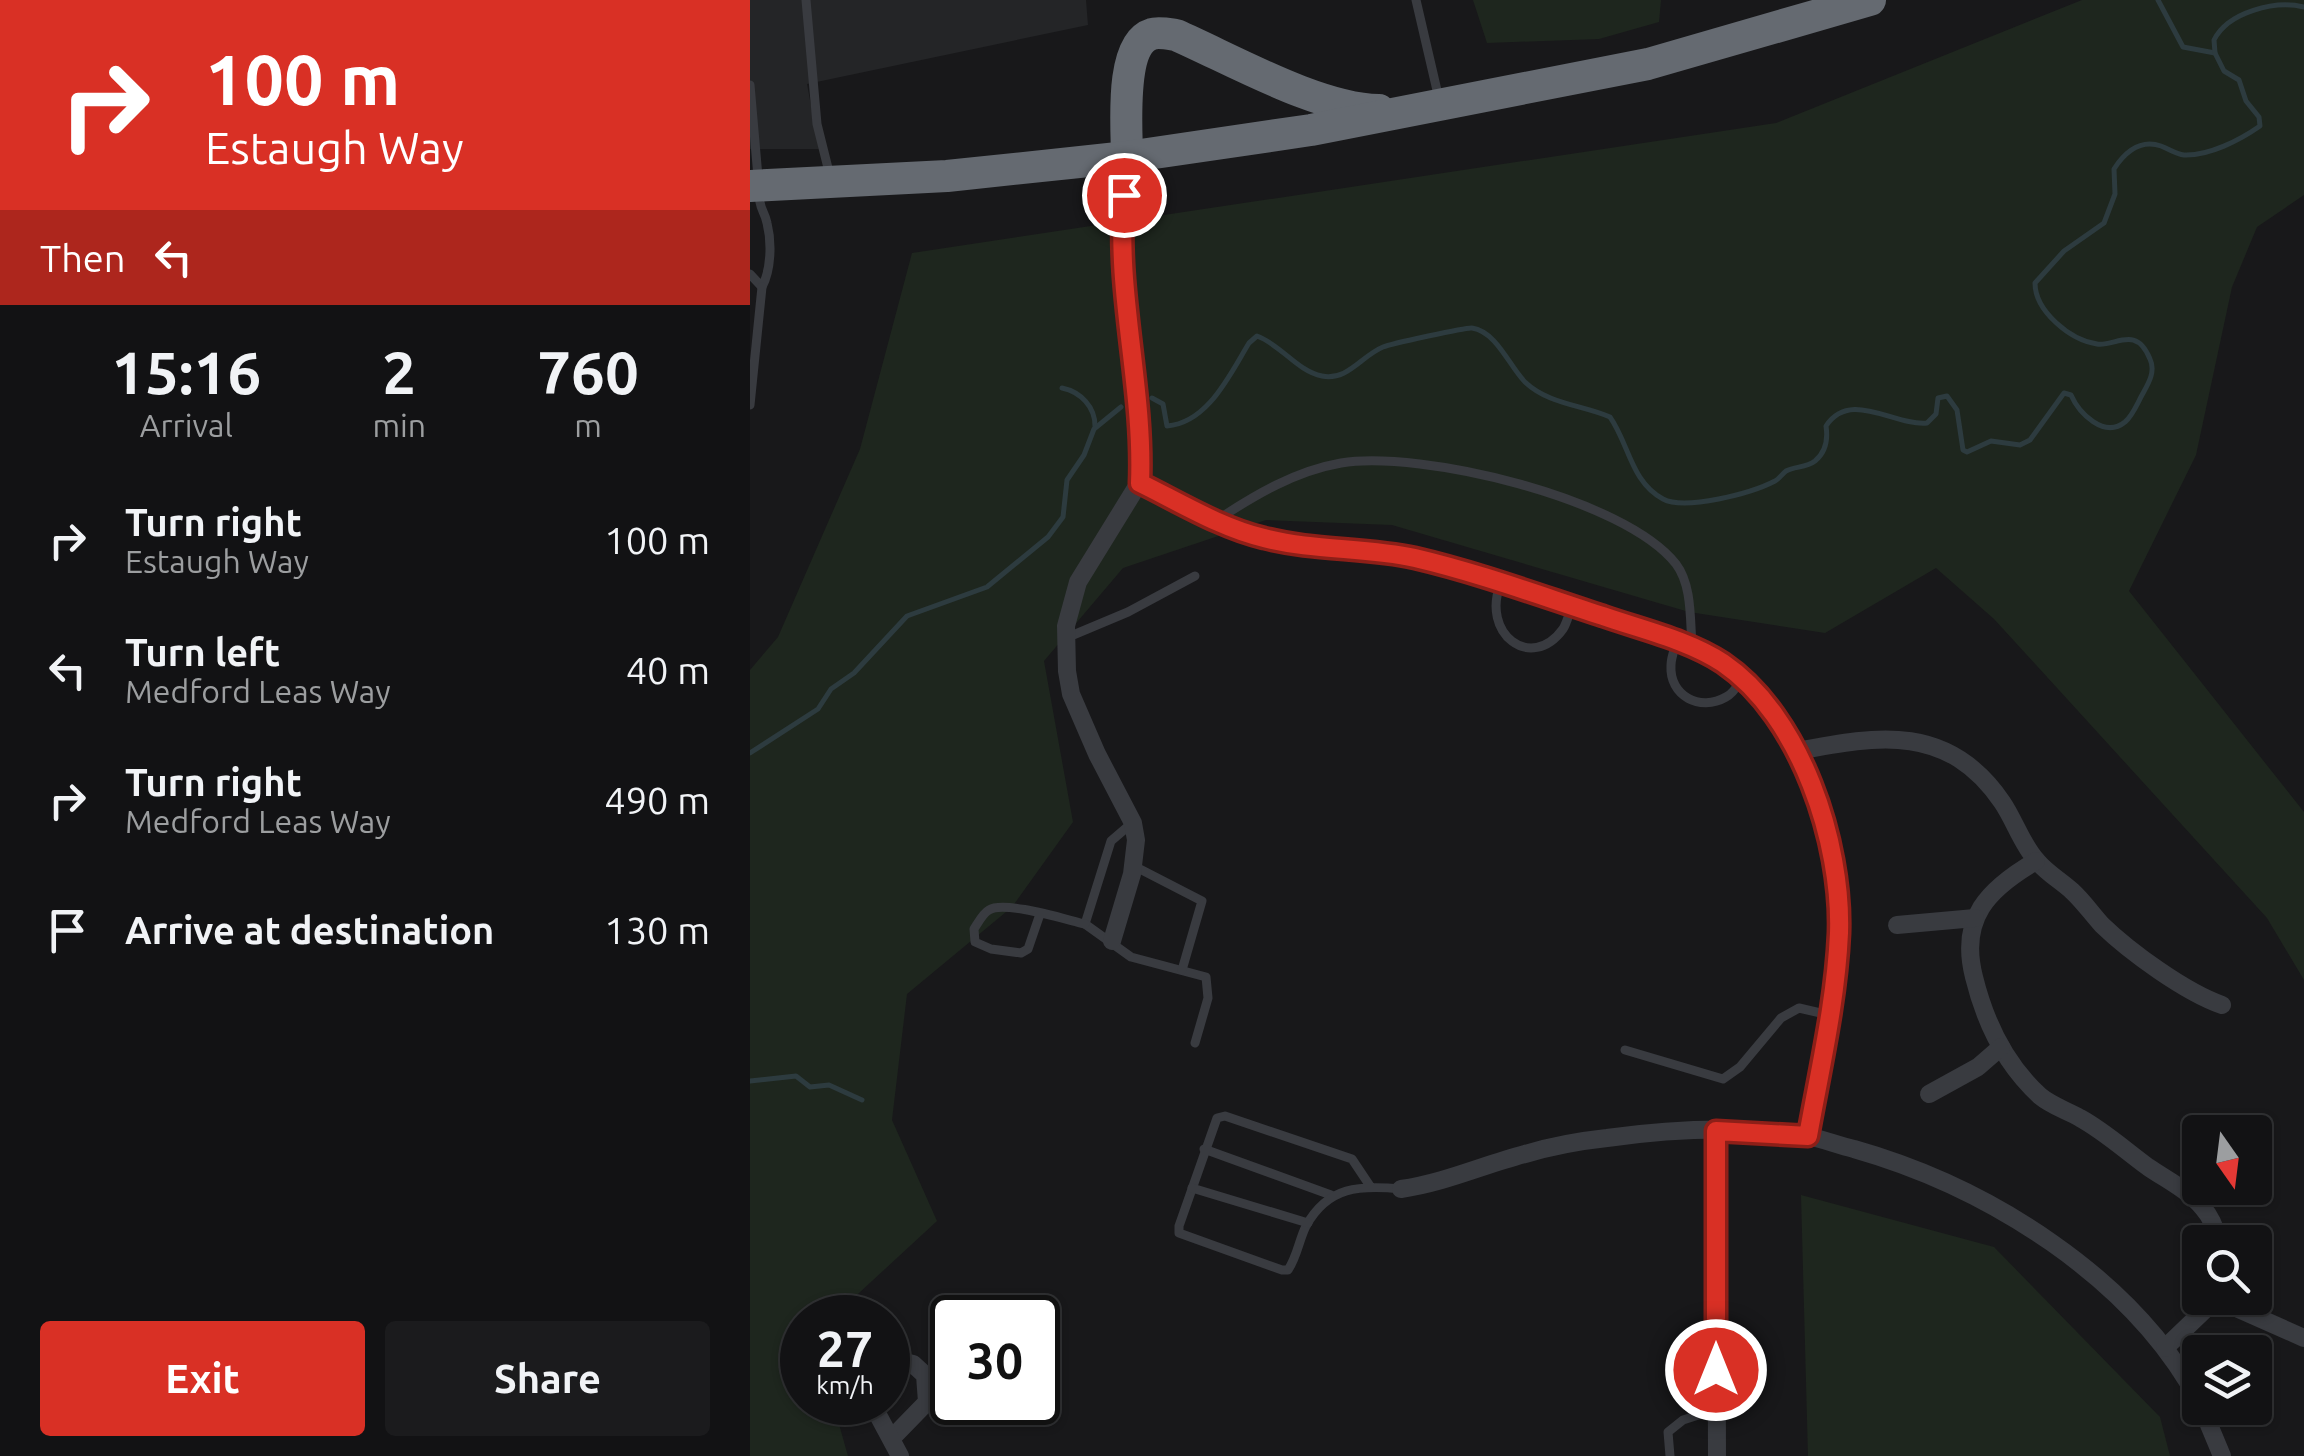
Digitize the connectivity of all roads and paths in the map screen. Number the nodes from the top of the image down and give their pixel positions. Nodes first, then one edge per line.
1 (806, 0) edge
2 (1416, 0) edge
3 (1870, 0) edge
4 (750, 85) edge
5 (1432, 108) junction
6 (1127, 156) junction
7 (832, 183) junction
8 (756, 194) edge
9 (750, 220) edge
10 (750, 274) edge
11 (762, 288) junction
12 (750, 405) edge
13 (1140, 483) junction
14 (1216, 520) junction
15 (1195, 576) dead end
16 (1501, 583) junction
17 (1572, 606) junction
18 (1066, 638) junction
19 (1685, 644) junction
20 (1742, 679) junction
21 (1798, 752) junction
22 (1132, 823) junction
23 (2036, 861) junction
24 (1134, 866) junction
25 (1040, 914) junction
26 (1974, 918) junction
27 (1086, 924) junction
28 (1897, 925) dead end
29 (1112, 941) junction
30 (1182, 970) junction
31 (2222, 1005) dead end
32 (1829, 1015) junction
33 (1195, 1043) dead end
34 (2001, 1047) junction
35 (1625, 1050) dead end
36 (1930, 1094) dead end
37 (1716, 1131) junction
38 (1808, 1136) junction
39 (1204, 1150) junction
40 (1370, 1186) junction
41 (1192, 1188) junction
42 (1401, 1189) joint
43 (1332, 1195) junction
44 (1308, 1223) junction
45 (2213, 1225) edge
46 (2199, 1315) edge
47 (2253, 1315) edge
48 (2304, 1338) edge
49 (2166, 1348) junction
50 (910, 1363) edge
51 (2182, 1374) edge
52 (1716, 1409) junction
53 (910, 1419) edge
54 (884, 1425) edge
55 (905, 1425) edge
56 (2209, 1425) edge
57 (892, 1438) junction
58 (900, 1456) edge
59 (1670, 1456) edge
60 (1717, 1456) edge
61 (2222, 1456) edge

1 - 7 lane
2 - 5 lane
3 - 5 highway
4 - 8 lane
5 - 6 highway
5 - 6 highway
6 - 7 highway
6 - 13 street
7 - 8 highway
8 - 9 lane
8 - 11 lane
10 - 11 lane
11 - 12 lane
13 - 14 street
13 - 18 street
14 - 16 street
14 - 19 lane
15 - 18 lane
16 - 17 street
16 - 17 lane
17 - 19 street
18 - 22 street
19 - 20 street
19 - 20 lane
20 - 21 street
21 - 23 street
21 - 32 street
22 - 24 street
22 - 27 lane
23 - 26 street
23 - 31 street
24 - 29 street
24 - 30 lane
25 - 25 lane
25 - 27 lane
26 - 28 street
26 - 34 street
27 - 29 lane
29 - 30 lane
30 - 33 lane
32 - 35 lane
32 - 38 street
34 - 36 street
34 - 45 street
37 - 38 street
37 - 42 street
37 - 52 street
38 - 49 street
39 - 40 lane
39 - 41 lane
39 - 43 lane
40 - 42 lane
40 - 43 lane
41 - 44 lane
41 - 44 lane
43 - 44 lane
46 - 49 street
47 - 48 street
49 - 51 street
50 - 53 street
52 - 59 lane
52 - 60 street
54 - 57 street
55 - 57 street
56 - 61 street
57 - 58 street

